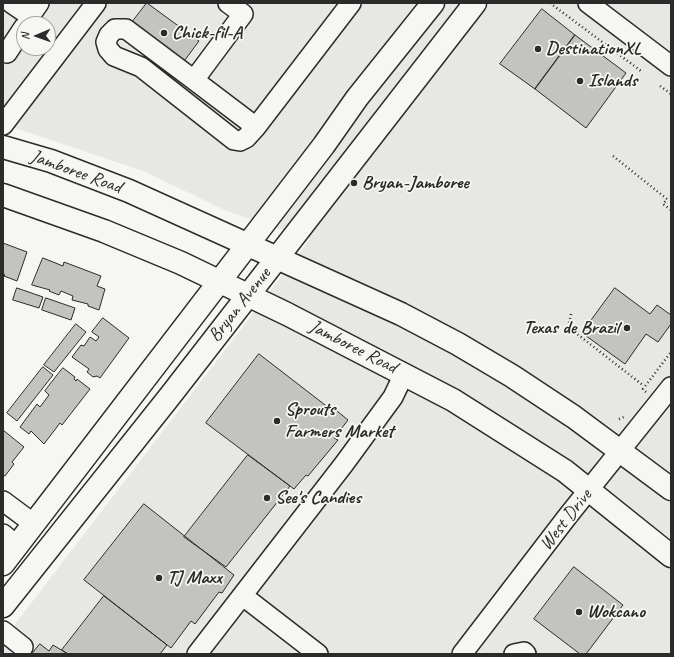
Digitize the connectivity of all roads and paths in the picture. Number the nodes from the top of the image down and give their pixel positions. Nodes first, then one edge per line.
1 (11, 3) edge
2 (96, 3) edge
3 (228, 3) edge
4 (351, 3) edge
5 (433, 3) edge
6 (475, 3) edge
7 (550, 3) edge
8 (588, 3) edge
9 (29, 16) edge
10 (16, 39) edge
11 (7, 53) dead end
12 (671, 66) edge
13 (641, 71) dead end
14 (194, 80) junction
15 (660, 86) dead end
16 (671, 94) edge
17 (3, 126) edge
18 (256, 127) junction
19 (3, 147) edge
20 (613, 156) dead end
21 (3, 195) edge
22 (671, 210) edge
23 (247, 244) junction
24 (277, 258) junction
25 (218, 282) junction
26 (246, 296) junction
27 (572, 314) dead end
28 (671, 352) edge
29 (404, 374) junction
30 (644, 386) junction
31 (671, 387) edge
32 (641, 398) dead end
33 (631, 410) dead end
34 (619, 419) dead end
35 (621, 451) junction
36 (671, 489) edge
37 (590, 490) junction
38 (3, 502) edge
39 (34, 524) junction
40 (10, 540) edge
41 (671, 556) edge
42 (3, 564) edge
43 (242, 596) junction
44 (3, 606) edge
45 (3, 631) edge
46 (23, 646) dead end
47 (197, 654) edge
48 (318, 654) edge
49 (462, 654) edge
50 (514, 654) edge
51 (526, 654) edge

1 - 9 street
2 - 17 street
3 - 14 street
4 - 18 street
5 - 23 main road, Bryan Avenue
6 - 24 main road, Bryan Avenue
7 - 13 path
8 - 12 street
10 - 11 street
14 - 18 street
14 - 18 street
15 - 16 path
19 - 23 main road, Jamboree Road
20 - 22 path
21 - 25 main road, Jamboree Road
23 - 24 main road, Jamboree Road
23 - 25 main road, Bryan Avenue
24 - 26 main road, Bryan Avenue
24 - 35 main road, Jamboree Road
25 - 26 main road, Jamboree Road
25 - 39 main road, Bryan Avenue
26 - 29 main road, Jamboree Road
26 - 44 main road, Bryan Avenue
27 - 30 path
28 - 30 path
29 - 37 main road, Jamboree Road
29 - 43 street
30 - 32 path
31 - 35 street, West Drive
33 - 34 path
35 - 36 main road, Jamboree Road
35 - 37 street, West Drive
37 - 41 main road, Jamboree Road
37 - 49 street, West Drive
38 - 39 street
39 - 40 main road, Bryan Avenue
40 - 42 main road, Bryan Avenue
43 - 47 street
43 - 48 street
45 - 46 street
50 - 51 street

